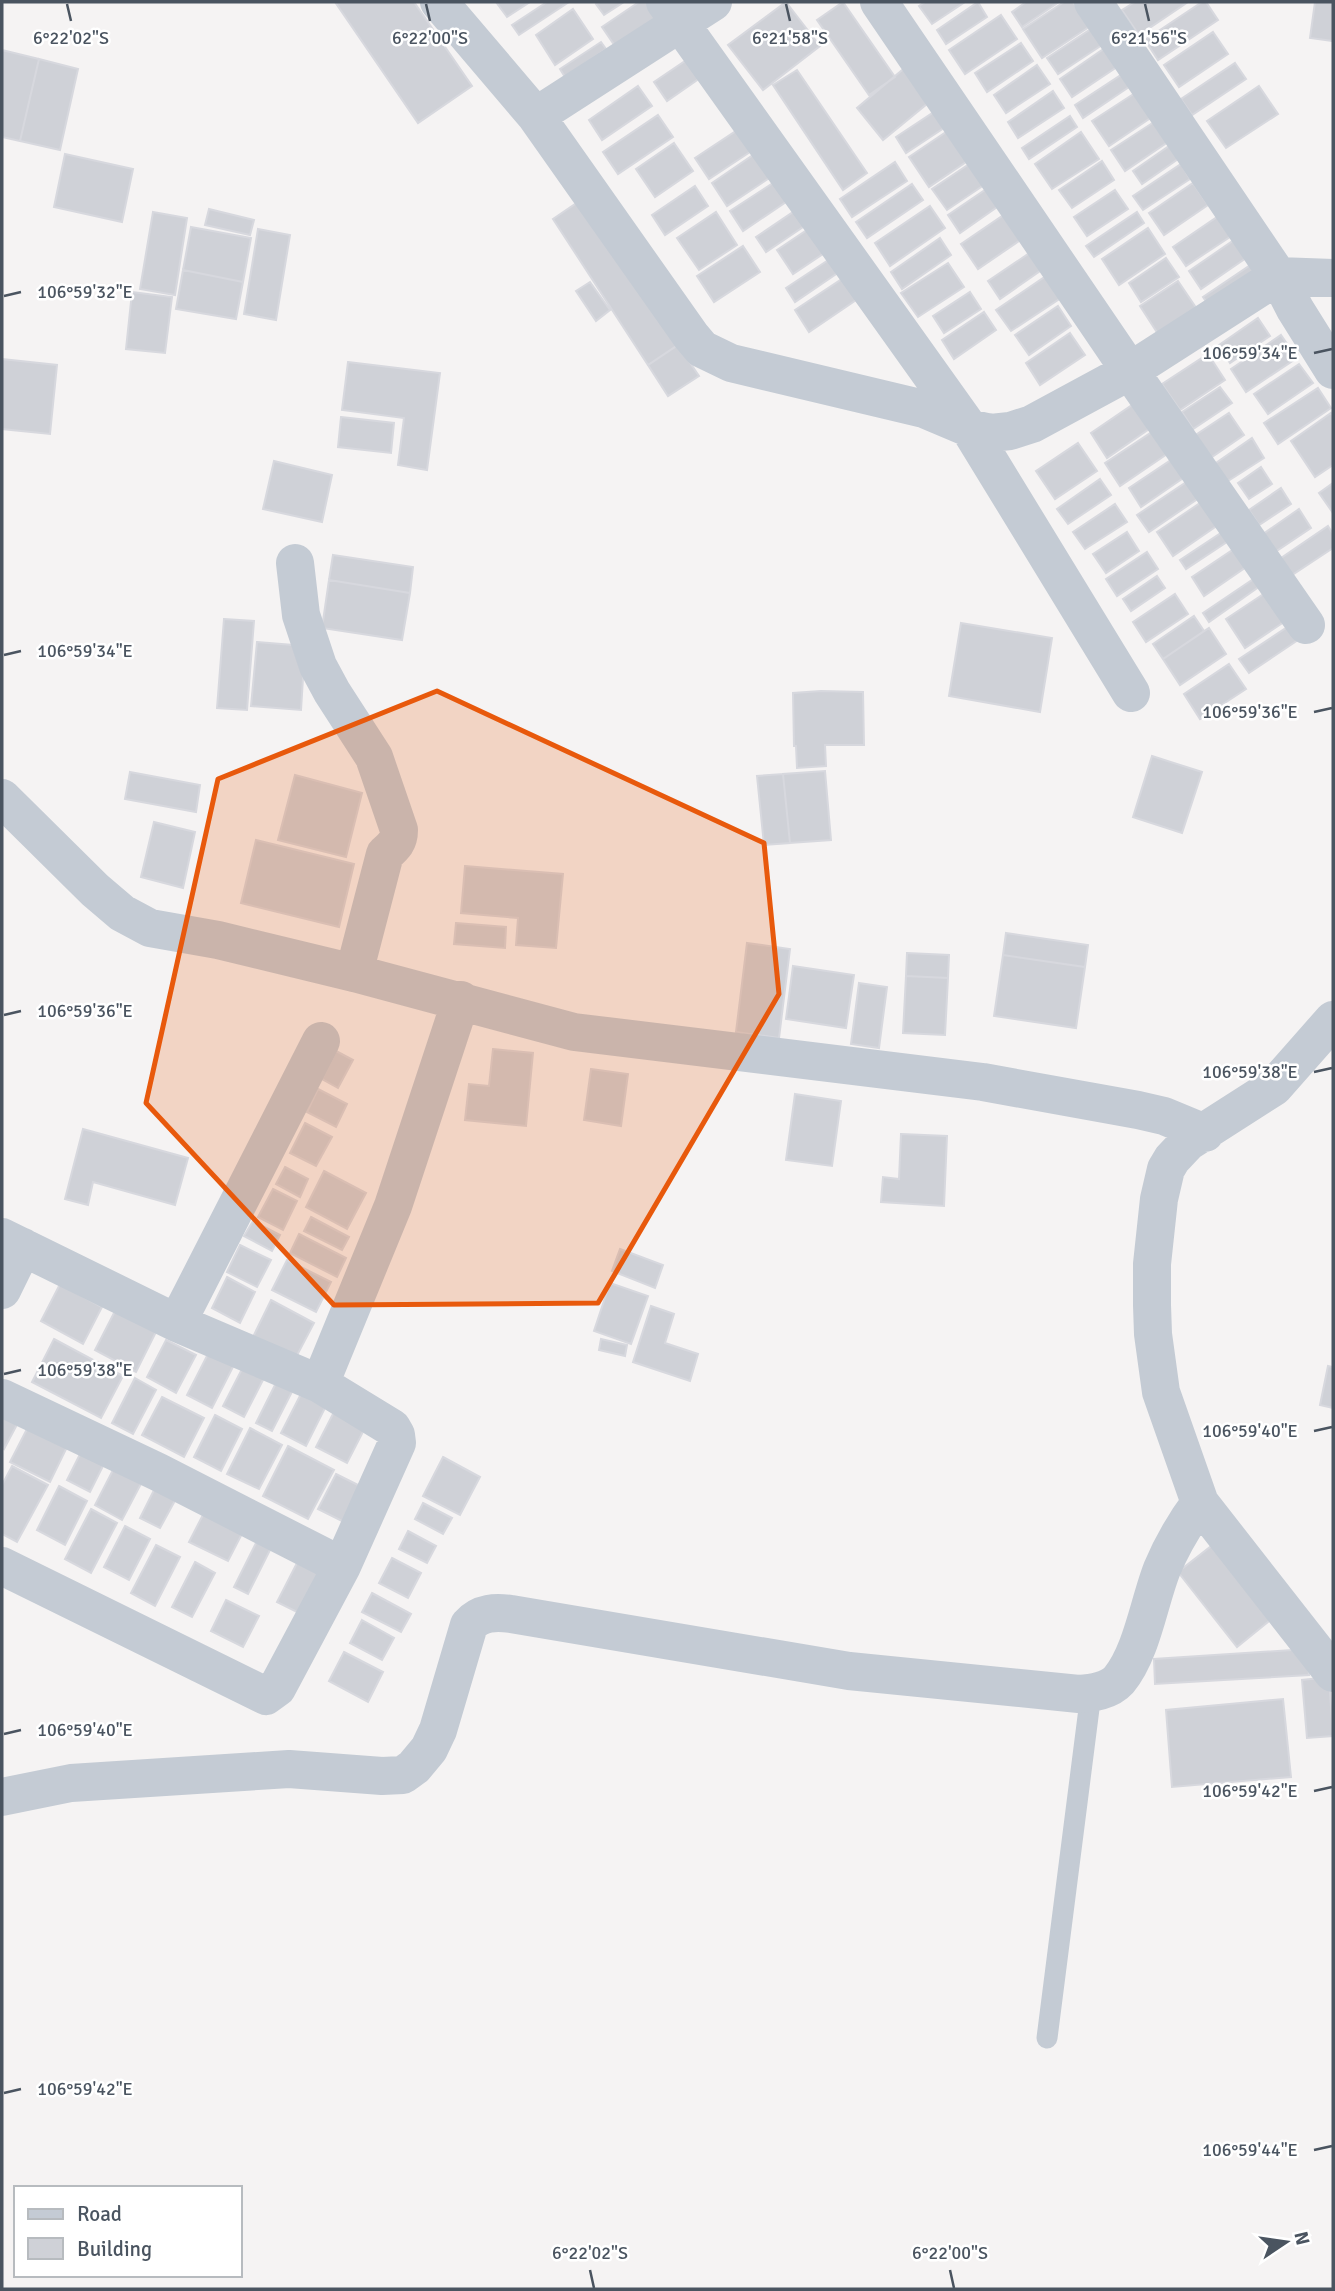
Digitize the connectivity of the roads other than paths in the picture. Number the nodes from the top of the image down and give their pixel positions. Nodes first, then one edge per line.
1 (439, 2) edge
2 (713, 2) edge
3 (879, 2) edge
4 (1093, 2) edge
5 (673, 13) edge
6 (536, 116) junction
7 (1278, 276) junction
8 (1333, 278) edge
9 (1333, 370) edge
10 (1130, 371) junction
11 (969, 428) junction
12 (295, 564) dead end
13 (1306, 625) dead end
14 (1131, 693) dead end
15 (2, 797) edge
16 (354, 973) junction
17 (461, 1000) junction
18 (1333, 1020) edge
19 (321, 1041) dead end
20 (1205, 1133) junction
21 (12, 1242) edge
22 (2, 1290) edge
23 (177, 1323) junction
24 (320, 1384) junction
25 (2, 1398) edge
26 (1200, 1503) junction
27 (2, 1566) edge
28 (342, 1566) junction
29 (1333, 1673) edge
30 (1091, 1693) junction
31 (2, 1797) edge
32 (1047, 2038) dead end

1 - 6 street
2 - 5 street
3 - 10 street
4 - 7 street
5 - 6 street
5 - 11 street
6 - 11 street
7 - 8 street
7 - 9 street
7 - 10 street
10 - 11 street
10 - 13 street
11 - 14 street
12 - 16 street
15 - 16 street
16 - 17 street
17 - 20 street
17 - 24 street
18 - 20 street
19 - 23 street
20 - 26 street
21 - 22 street
21 - 23 street
23 - 24 street
24 - 28 street
25 - 28 street
26 - 29 street
26 - 30 street
27 - 28 street
30 - 31 street
30 - 32 lane

